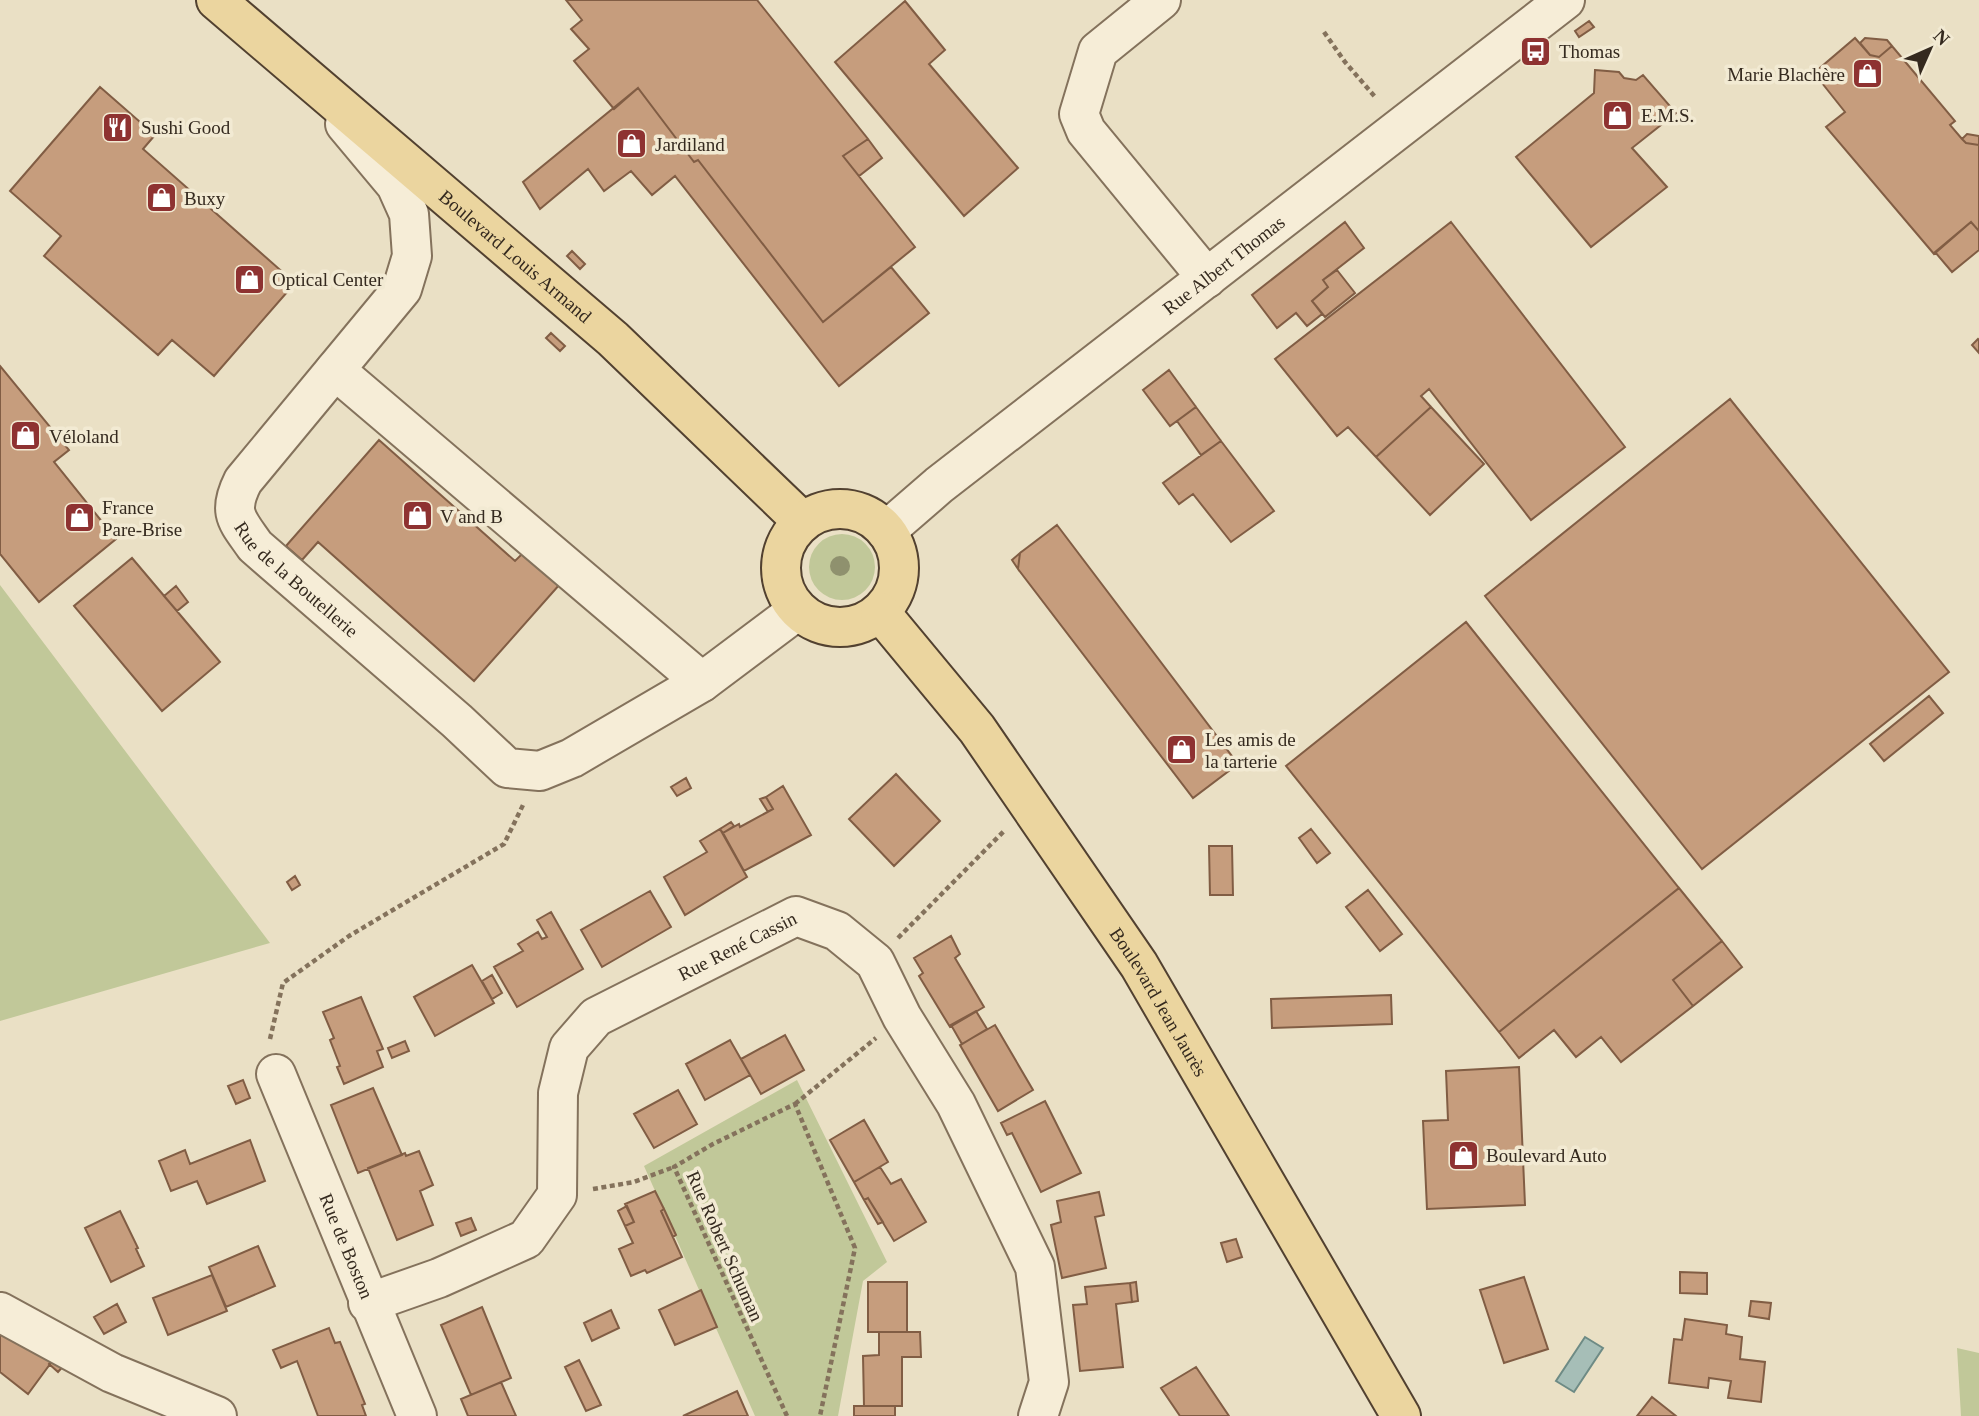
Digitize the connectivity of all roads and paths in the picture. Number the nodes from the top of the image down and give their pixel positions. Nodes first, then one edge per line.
1 (216, 0) edge
2 (1161, 0) edge
3 (1565, 0) edge
4 (1324, 32) dead end
5 (307, 79) junction
6 (1376, 98) dead end
7 (1207, 278) junction
8 (335, 370) junction
9 (803, 522) junction
10 (886, 531) junction
11 (798, 610) junction
12 (880, 612) junction
13 (702, 682) junction
14 (540, 771) junction
15 (1010, 824) dead end
16 (875, 962) junction
17 (902, 1017) junction
18 (276, 1074) joint
19 (795, 1104) junction
20 (674, 1167) junction
21 (557, 1195) junction
22 (368, 1303) junction
23 (0, 1312) edge
24 (1041, 1415) edge
25 (217, 1416) edge
26 (417, 1416) edge
27 (787, 1416) edge
28 (820, 1416) edge
29 (1401, 1416) edge

1 - 5 main road, Boulevard Louis Armand
2 - 7 street
3 - 7 street, Rue Albert Thomas
4 - 6 path
5 - 8 street, Rue de la Boutellerie
5 - 9 main road, Boulevard Louis Armand
7 - 10 street, Rue Albert Thomas
8 - 13 street
8 - 14 street, Rue de la Boutellerie
9 - 10 main road
9 - 11 main road
10 - 12 main road
11 - 12 main road
11 - 13 street, Rue de la Boutellerie
12 - 29 main road, Boulevard Jean Jaurès
13 - 14 street, Rue de la Boutellerie
14 - 18 path
15 - 16 path
16 - 17 street, Rue René Cassin
16 - 21 street, Rue René Cassin
17 - 19 path, Rue Robert Schuman
17 - 24 street, Rue René Cassin
18 - 22 street, Rue de Boston
19 - 20 path, Rue Robert Schuman
19 - 28 path
20 - 21 path
20 - 27 path, Rue Robert Schuman
21 - 22 street
22 - 26 street, Rue de Boston
23 - 25 street

